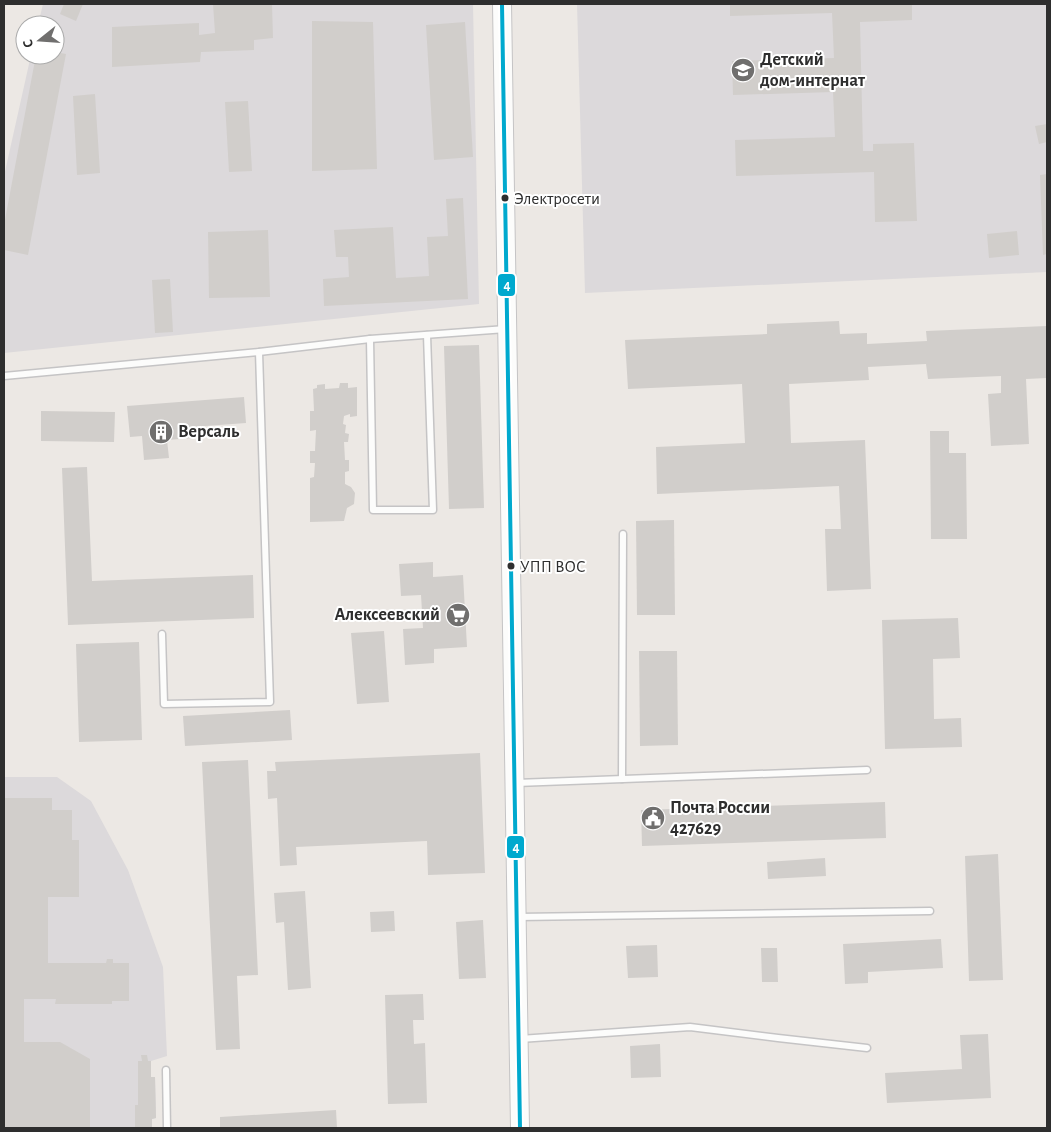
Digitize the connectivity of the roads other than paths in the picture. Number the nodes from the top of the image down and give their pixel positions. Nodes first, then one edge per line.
1 (502, 4) edge
2 (508, 329) junction
3 (427, 335) junction
4 (370, 339) junction
5 (259, 352) junction
6 (4, 376) edge
7 (623, 534) dead end
8 (162, 634) dead end
9 (867, 770) dead end
10 (622, 779) junction
11 (515, 783) junction
12 (930, 911) dead end
13 (517, 917) junction
14 (519, 1039) junction
15 (867, 1048) dead end
16 (166, 1070) dead end
17 (167, 1128) edge
18 (520, 1128) edge

1 - 2 main road
2 - 3 lane
2 - 11 main road
3 - 4 lane
3 - 4 lane
4 - 5 lane
5 - 6 lane
5 - 8 lane
7 - 10 lane
9 - 10 lane
10 - 11 lane
11 - 13 main road
12 - 13 lane
13 - 14 main road
14 - 15 lane
14 - 18 main road
16 - 17 lane

